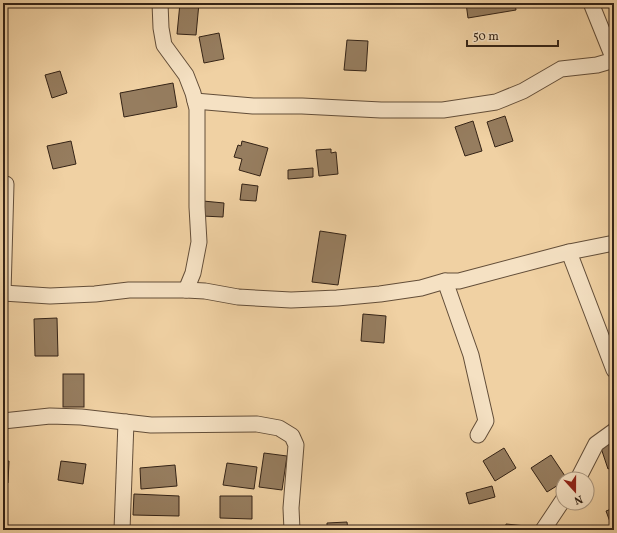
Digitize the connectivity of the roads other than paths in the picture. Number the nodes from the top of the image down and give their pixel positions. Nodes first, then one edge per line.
1 (160, 3) edge
2 (591, 3) edge
3 (614, 60) edge
4 (195, 101) junction
5 (6, 184) dead end
6 (614, 243) edge
7 (569, 252) junction
8 (445, 281) junction
9 (186, 290) junction
10 (3, 293) edge
11 (614, 370) edge
12 (3, 421) edge
13 (126, 422) junction
14 (614, 432) edge
15 (478, 435) dead end
16 (582, 471) edge
17 (556, 511) edge
18 (122, 530) edge
19 (292, 530) edge
20 (543, 530) edge

1 - 4 street
2 - 3 street
3 - 4 street
4 - 9 street
5 - 10 street
6 - 7 street
7 - 8 street
7 - 11 street
8 - 9 street
8 - 15 street
9 - 10 street
12 - 13 street
13 - 18 street
13 - 19 street
14 - 16 street
17 - 20 street

